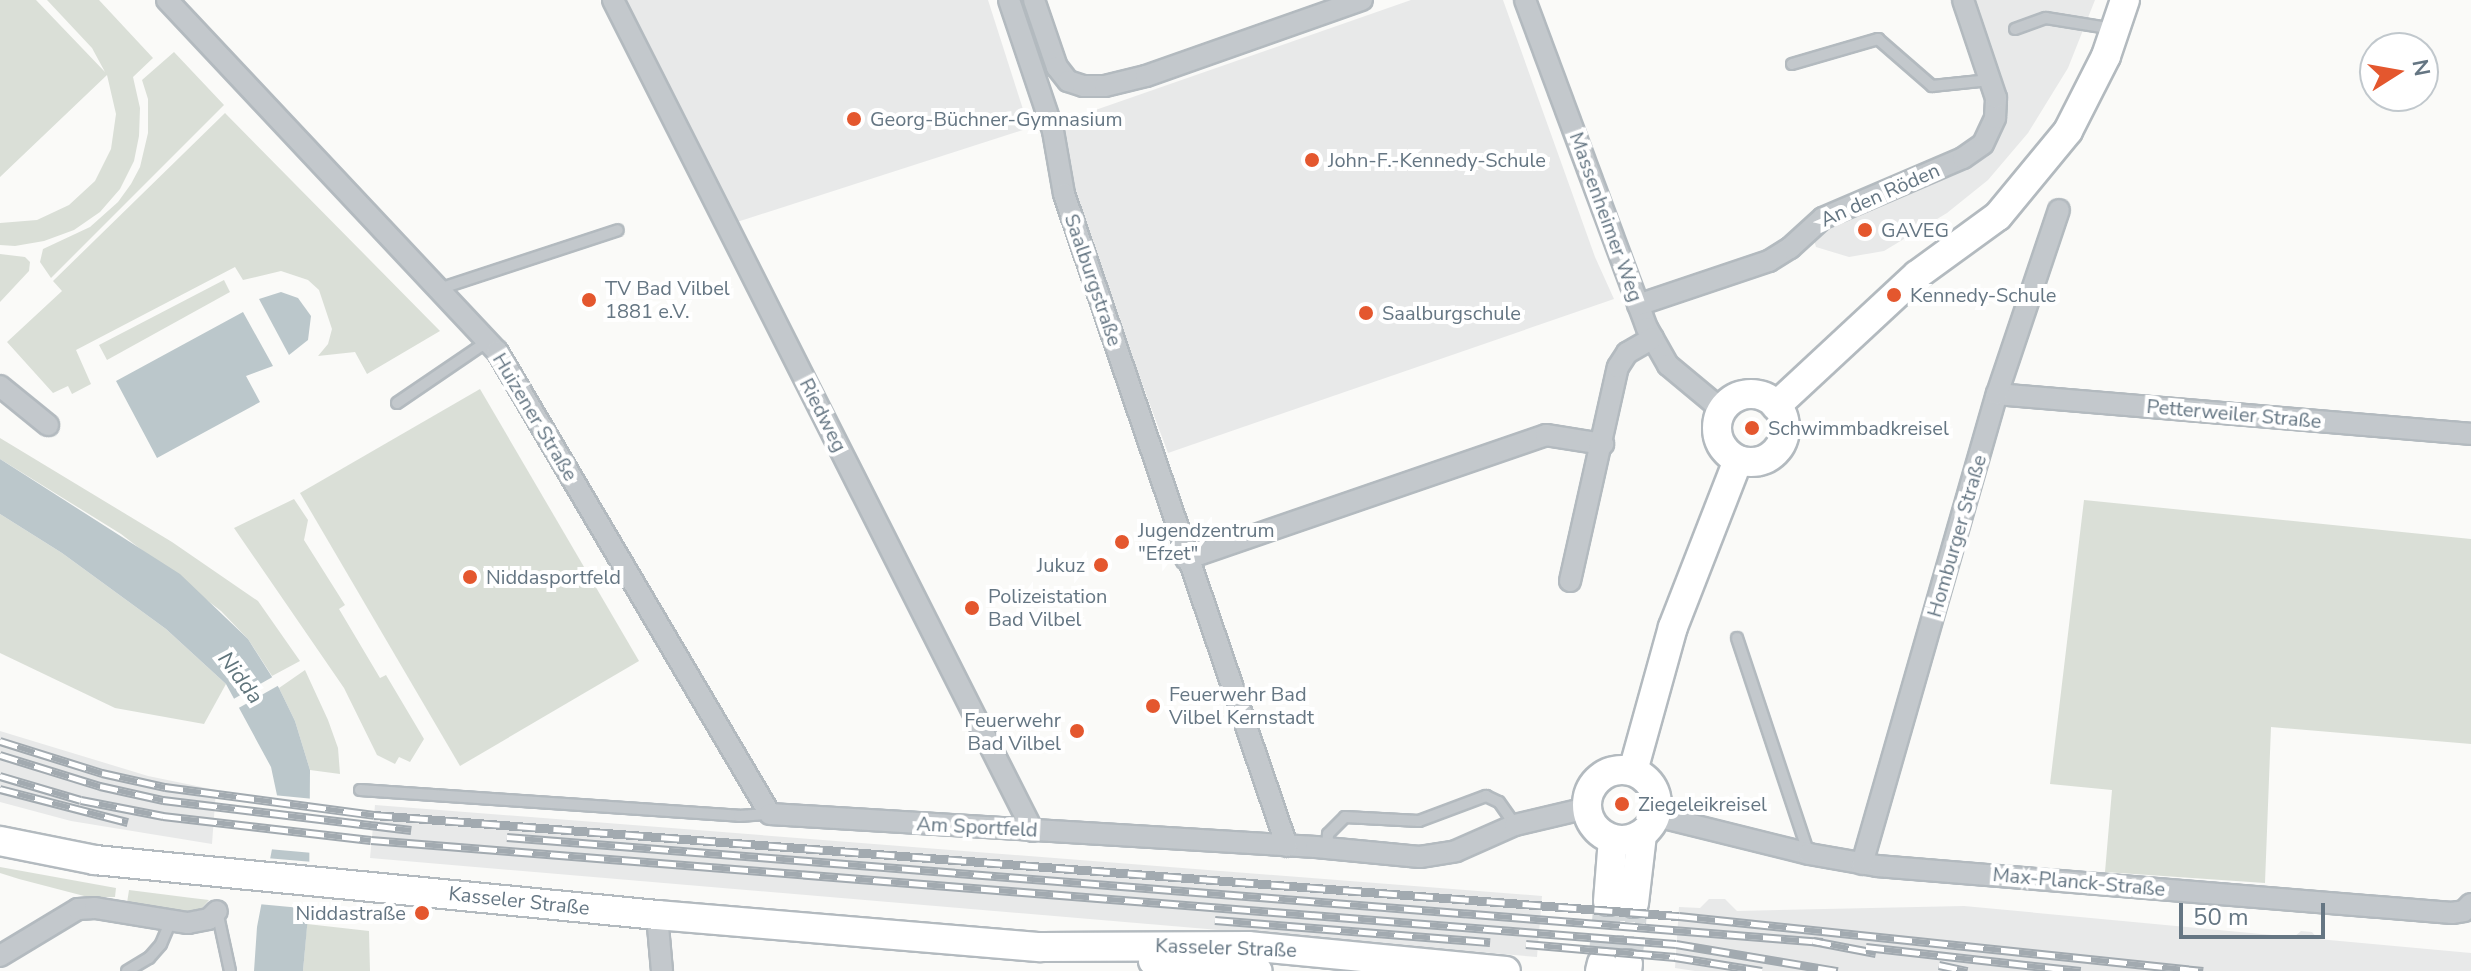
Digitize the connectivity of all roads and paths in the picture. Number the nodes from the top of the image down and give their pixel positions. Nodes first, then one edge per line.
1 (167, 0) edge
2 (613, 0) edge
3 (1009, 0) edge
4 (1034, 0) edge
5 (1362, 0) edge
6 (1525, 0) edge
7 (1963, 0) edge
8 (2125, 0) edge
9 (2015, 29) dead end
10 (2116, 29) junction
11 (1792, 64) dead end
12 (1990, 80) junction
13 (2059, 210) dead end
14 (618, 230) dead end
15 (439, 289) junction
16 (1638, 305) junction
17 (1653, 338) junction
18 (488, 341) junction
19 (0, 386) edge
20 (1997, 394) junction
21 (397, 403) dead end
22 (1776, 406) junction
23 (1722, 410) junction
24 (48, 425) dead end
25 (2471, 434) edge
26 (1603, 444) junction
27 (1738, 460) junction
28 (1186, 559) junction
29 (1570, 581) dead end
30 (1737, 638) dead end
31 (1633, 771) junction
32 (360, 790) dead end
33 (1587, 808) junction
34 (770, 814) junction
35 (1515, 825) junction
36 (1649, 825) junction
37 (1033, 831) junction
38 (1613, 839) junction
39 (0, 841) edge
40 (1287, 846) junction
41 (1327, 848) junction
42 (1809, 854) junction
43 (1862, 864) junction
44 (2471, 904) edge
45 (217, 911) joint
46 (657, 915) junction
47 (171, 921) junction
48 (1041, 947) junction
49 (0, 956) edge
50 (127, 971) edge
51 (230, 971) edge
52 (662, 971) edge
53 (1258, 971) edge
54 (1506, 971) edge

1 - 15 street, Huizener Straße
2 - 37 street, Riedweg
3 - 28 street, Saalburgstraße
4 - 5 street
6 - 16 street, Massenheimer Weg
7 - 12 street, An den Röden
8 - 10 main road
9 - 10 lane
10 - 22 main road
11 - 12 lane
12 - 16 street, An den Röden
13 - 20 street, Homburger Straße
14 - 15 lane
15 - 18 street, Huizener Straße
16 - 17 street, Massenheimer Weg
17 - 23 street, Massenheimer Weg
17 - 26 street
18 - 21 lane
18 - 34 street, Huizener Straße
19 - 24 street
20 - 25 street, Petterweiler Straße
20 - 43 street, Homburger Straße
22 - 23 main road
22 - 27 main road
23 - 27 main road
26 - 28 street
26 - 29 street
27 - 31 main road
28 - 40 street, Saalburgstraße
30 - 42 lane
31 - 33 main road
31 - 36 main road
32 - 34 lane, Am Sportfeld
33 - 35 street, Am Sportfeld
33 - 38 main road
34 - 37 street, Am Sportfeld
35 - 41 street, Am Sportfeld
35 - 41 lane
36 - 38 main road
36 - 38 main road
36 - 42 street, Max-Planck-Straße
37 - 40 street, Am Sportfeld
39 - 46 main road, Kasseler Straße
40 - 41 street, Am Sportfeld
42 - 43 street, Max-Planck-Straße
43 - 44 street, Max-Planck-Straße
45 - 47 street
45 - 51 lane
46 - 48 main road, Kasseler Straße
46 - 52 street
47 - 49 street
47 - 50 lane
48 - 53 main road, Kasseler Straße
48 - 54 main road, Kasseler Straße

